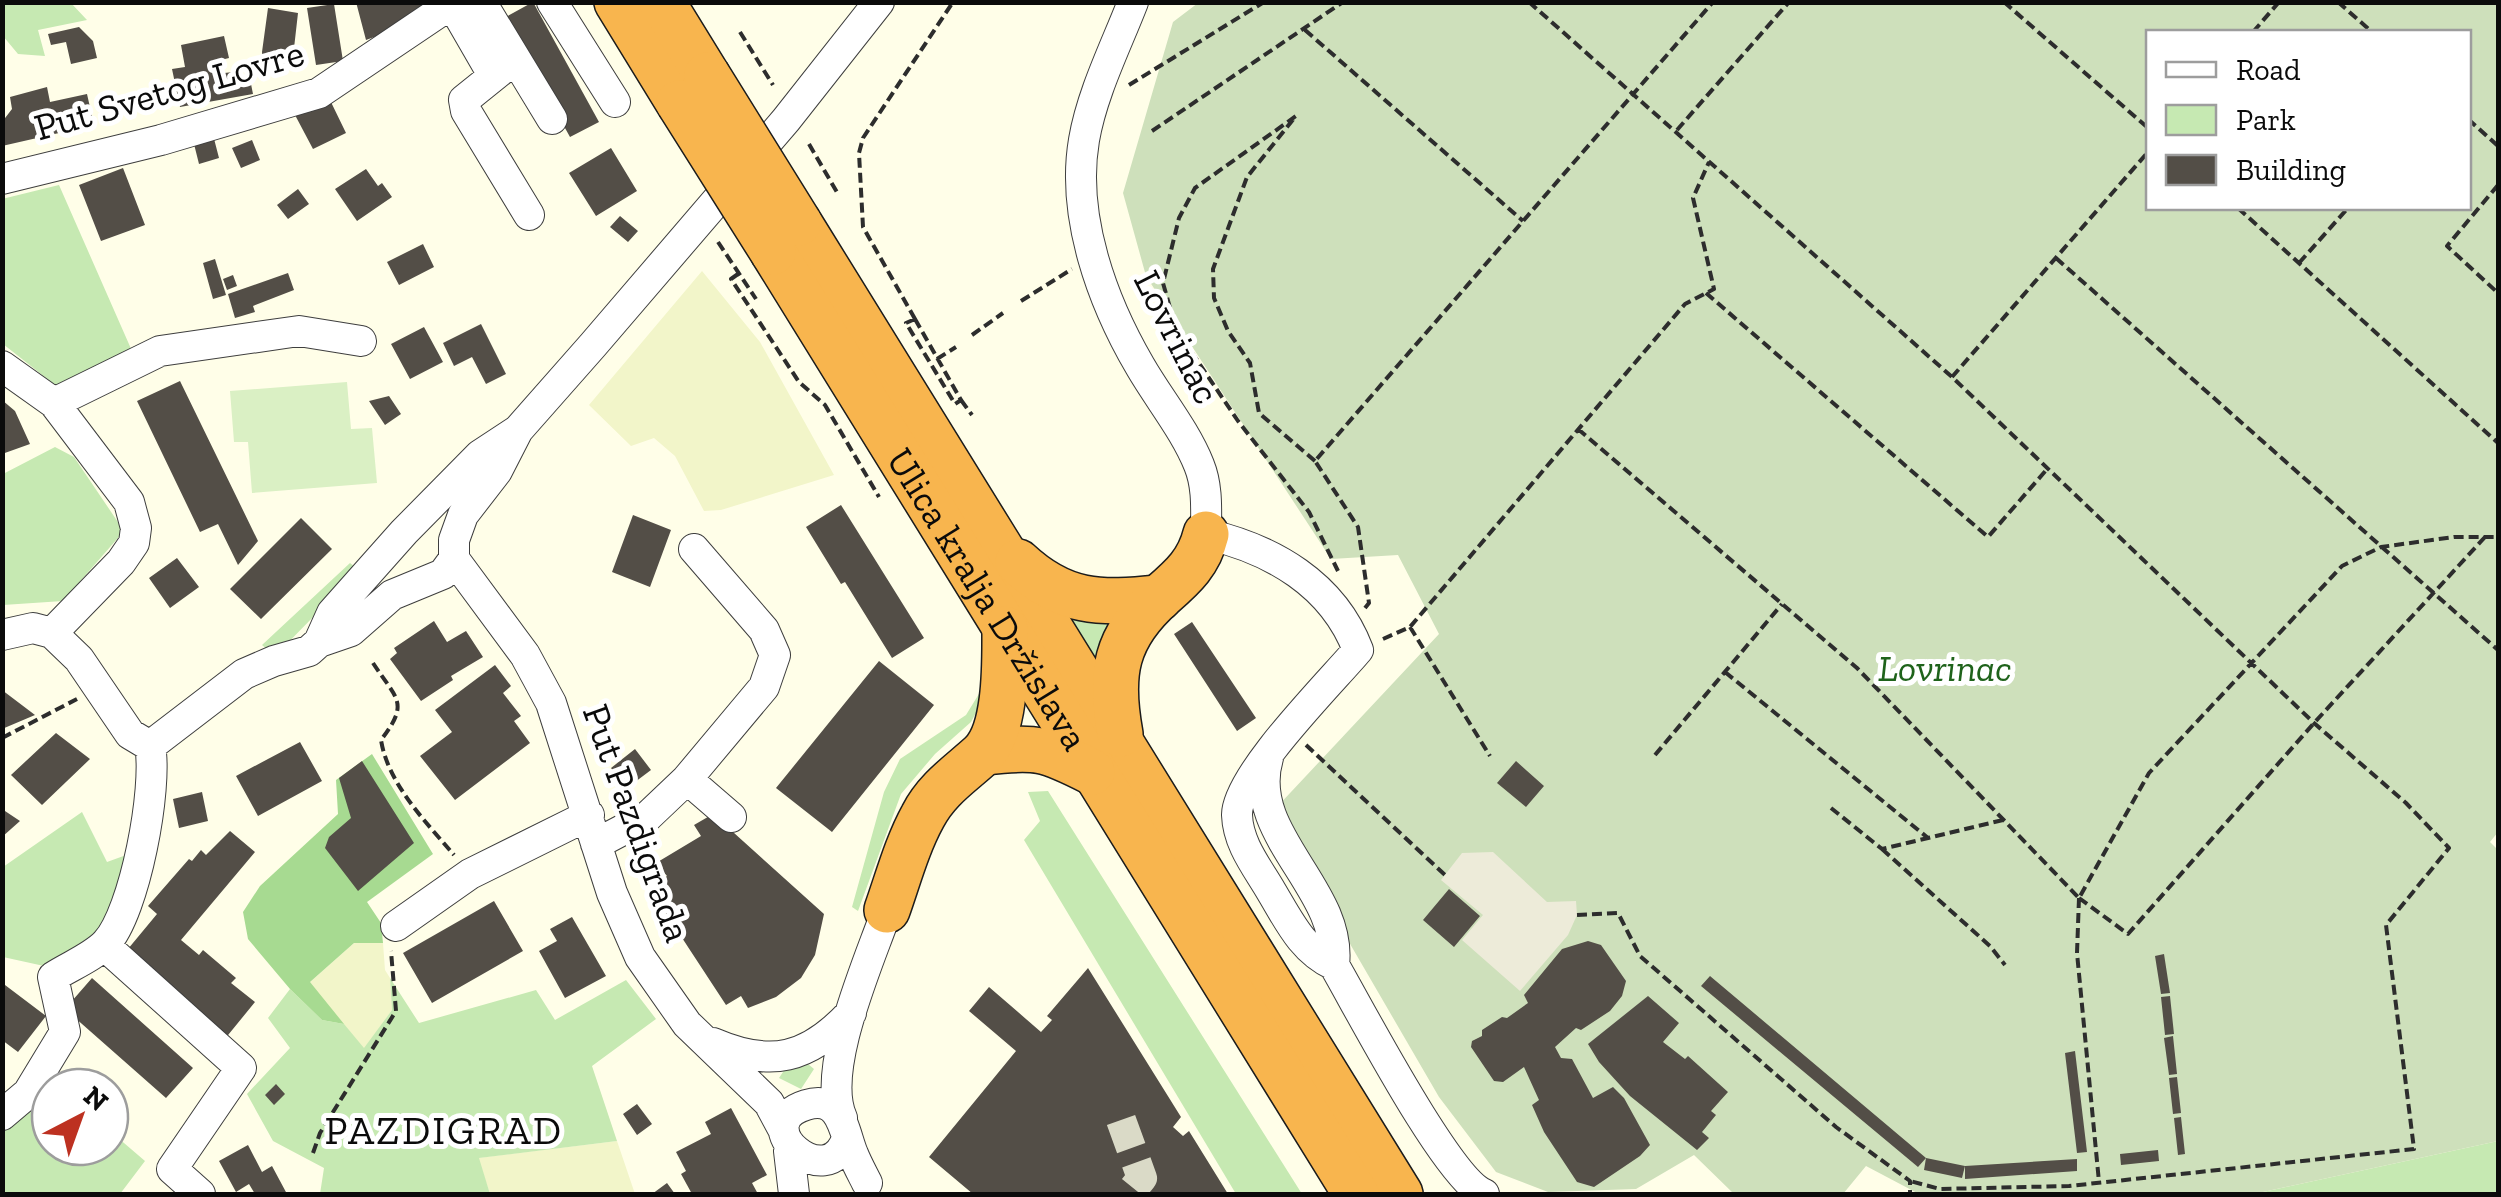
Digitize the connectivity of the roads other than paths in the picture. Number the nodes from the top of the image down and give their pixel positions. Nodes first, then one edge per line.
1 (552, 2) edge
2 (617, 2) edge
3 (662, 2) edge
4 (879, 2) edge
5 (1133, 2) edge
6 (462, 3) edge
7 (504, 67) junction
8 (693, 89) junction
9 (614, 102) dead end
10 (552, 119) dead end
11 (2, 179) edge
12 (529, 215) dead end
13 (770, 250) junction
14 (361, 341) dead end
15 (2, 366) edge
16 (54, 403) junction
17 (518, 430) junction
18 (404, 532) junction
19 (1206, 534) junction
20 (999, 544) junction
21 (694, 549) dead end
22 (443, 564) junction
23 (1159, 598) junction
24 (1005, 629) junction
25 (52, 633) junction
26 (2, 635) edge
27 (319, 642) junction
28 (150, 746) junction
29 (985, 752) junction
30 (1108, 759) junction
31 (687, 779) junction
32 (730, 817) dead end
33 (592, 830) junction
34 (887, 910) joint
35 (396, 926) road end
36 (104, 946) junction
37 (852, 1011) junction
38 (698, 1037) junction
39 (836, 1066) junction
40 (757, 1090) junction
41 (807, 1105) junction
42 (2, 1115) edge
43 (845, 1128) junction
44 (787, 1141) junction
45 (825, 1164) junction
46 (874, 1189) edge
47 (200, 1194) edge
48 (796, 1194) edge
49 (1356, 1194) edge
50 (1400, 1194) edge
51 (1484, 1194) edge

1 - 9 street
2 - 8 highway, Ulica kralja Držislava
3 - 8 highway, Ulica kralja Držislava
4 - 17 street
5 - 19 street, Lovrinac
6 - 7 street
6 - 11 street, Put Svetog Lovre
7 - 10 street
7 - 12 street
8 - 13 highway, Ulica kralja Držislava, bridge
13 - 20 highway, Ulica kralja Držislava
13 - 24 highway, Ulica kralja Držislava
14 - 16 street
15 - 16 street
16 - 25 street
17 - 18 street
17 - 22 street
18 - 22 street
18 - 22 street
18 - 27 street
19 - 23 highway
19 - 51 street
20 - 23 highway
20 - 30 highway, Ulica kralja Držislava
21 - 31 street
22 - 27 street
22 - 33 street, Put Pazdigrada
23 - 30 highway
24 - 29 highway
24 - 30 highway, Ulica kralja Držislava
25 - 26 street
25 - 28 street
27 - 28 street
28 - 36 street
29 - 30 highway
29 - 34 highway
30 - 49 highway, Ulica kralja Držislava
30 - 50 highway, Ulica kralja Držislava
31 - 32 street
31 - 33 street
33 - 35 street
33 - 38 street, Put Pazdigrada
34 - 37 street
36 - 42 street
36 - 47 street
37 - 38 street
37 - 39 street
38 - 40 street, Put Pazdigrada
39 - 41 street
39 - 43 street
40 - 41 street, Put Pazdigrada
40 - 44 street, Put Pazdigrada
41 - 43 street
41 - 44 street
43 - 45 street
43 - 46 street
44 - 45 street
44 - 48 street, Put Pazdigrada
45 - 46 street
45 - 48 street, Put Pazdigrada

